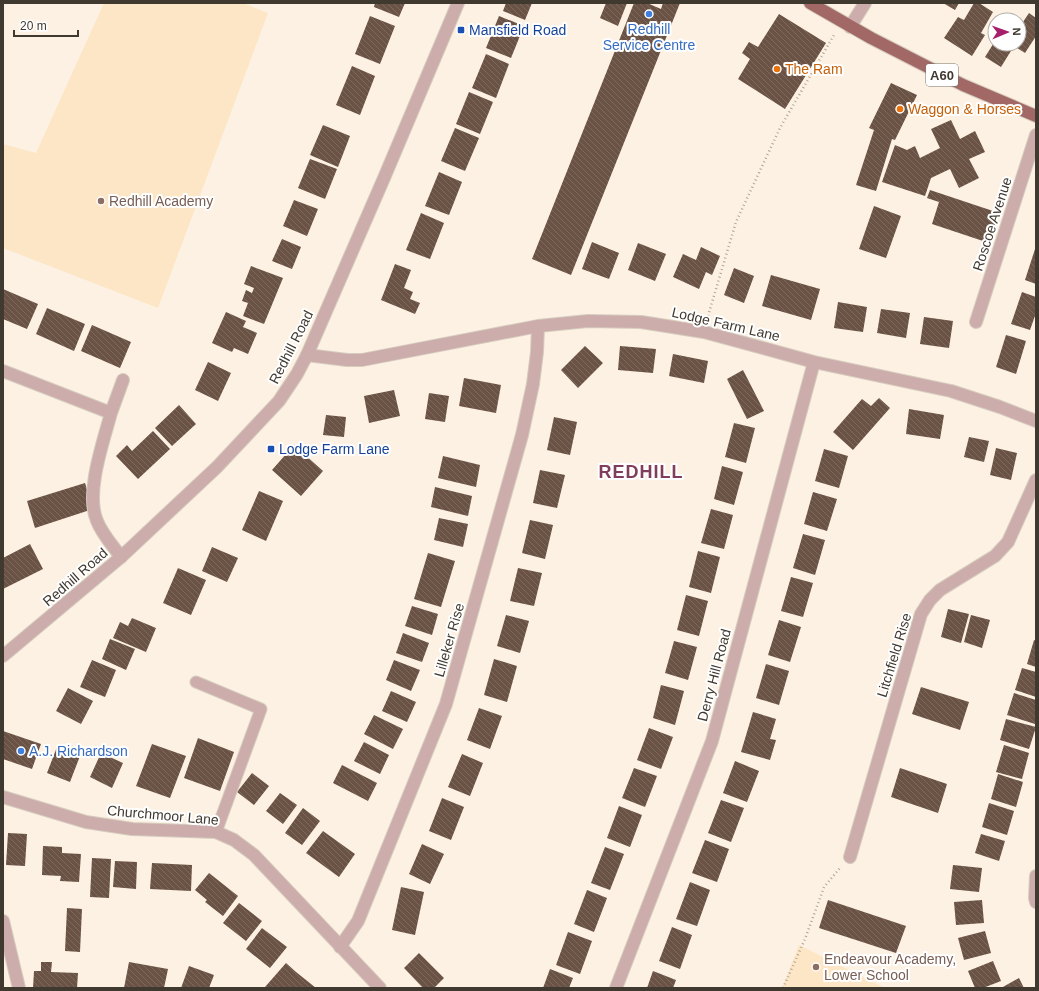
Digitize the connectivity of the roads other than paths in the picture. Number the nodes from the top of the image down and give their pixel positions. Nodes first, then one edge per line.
1 (458, 3) edge
2 (810, 3) edge
3 (865, 3) edge
4 (846, 25) junction
5 (1036, 116) edge
6 (1036, 135) edge
7 (976, 322) dead end
8 (538, 326) junction
9 (307, 355) junction
10 (814, 362) junction
11 (3, 372) edge
12 (123, 380) dead end
13 (110, 413) junction
14 (1036, 421) edge
15 (1036, 480) edge
16 (121, 557) junction
17 (3, 656) edge
18 (196, 682) dead end
19 (3, 797) edge
20 (216, 832) junction
21 (850, 857) road end
22 (1036, 876) edge
23 (1036, 902) edge
24 (3, 921) edge
25 (340, 947) junction
26 (19, 988) edge
27 (380, 988) edge
28 (616, 988) edge

1 - 9 street, Redhill Road
2 - 4 highway, A60
3 - 4 street
4 - 5 highway, A60
6 - 7 street, Roscoe Avenue
8 - 9 street, Lodge Farm Lane
8 - 10 street, Lodge Farm Lane
8 - 25 street, Lilleker Rise
9 - 16 street, Redhill Road
10 - 14 street, Lodge Farm Lane
10 - 28 street, Derry Hill Road
11 - 13 street
12 - 13 street
13 - 16 street
15 - 21 street, Litchfield Rise
16 - 17 street, Redhill Road
18 - 20 lane
19 - 20 street, Churchmoor Lane
20 - 25 street, Churchmoor Lane
22 - 23 street
24 - 26 street
25 - 27 street, Churchmoor Lane

